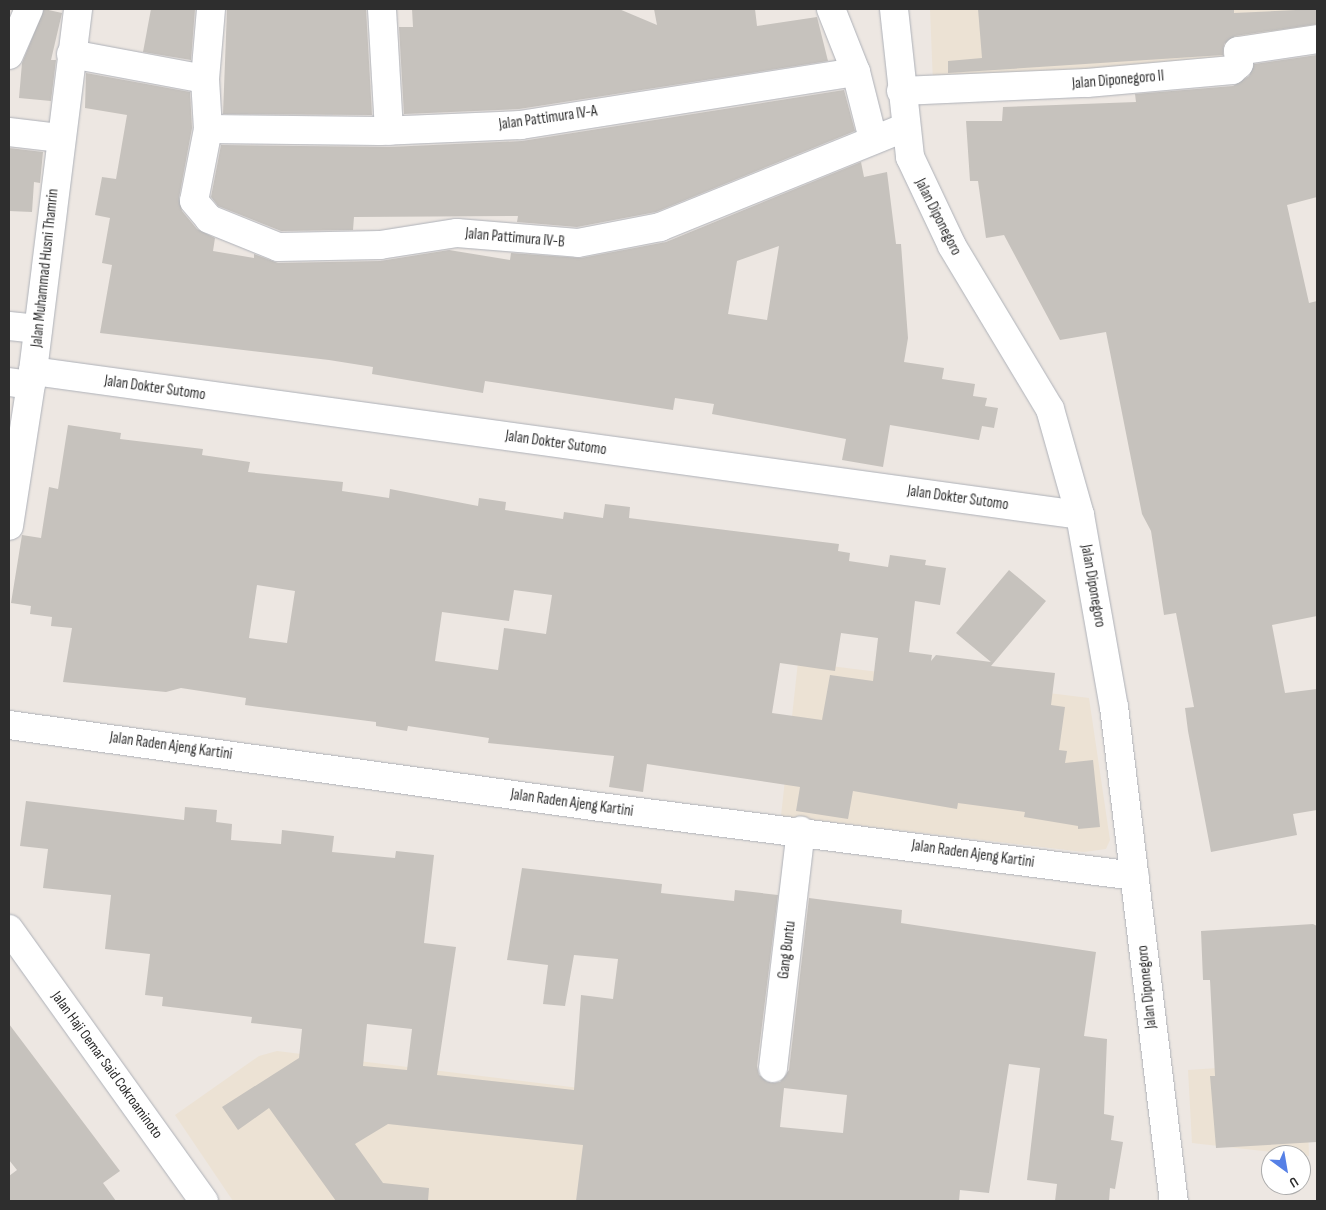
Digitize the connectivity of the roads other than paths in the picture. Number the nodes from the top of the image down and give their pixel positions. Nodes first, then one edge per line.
1 (28, 9) edge
2 (78, 9) edge
3 (211, 9) edge
4 (382, 9) edge
5 (831, 9) edge
6 (894, 9) edge
7 (1317, 39) edge
8 (9, 54) edge
9 (71, 54) junction
10 (856, 72) junction
11 (204, 79) junction
12 (902, 91) junction
13 (904, 128) junction
14 (208, 129) junction
15 (389, 131) junction
16 (9, 132) edge
17 (59, 138) junction
18 (873, 140) junction
19 (9, 326) edge
20 (38, 329) junction
21 (24, 380) edge
22 (1080, 515) junction
23 (9, 526) edge
24 (9, 725) edge
25 (801, 832) junction
26 (1135, 876) junction
27 (9, 929) edge
28 (773, 1068) dead end
29 (204, 1201) edge
30 (1174, 1201) edge

1 - 8 street
2 - 9 street, Jalan Muhammad Husni Thamrin
3 - 11 street, Jalan Pattimura IV-B
4 - 15 street
5 - 10 street
6 - 12 street, Jalan Diponegoro
7 - 12 street, Jalan Diponegoro II
9 - 11 street
9 - 17 street, Jalan Muhammad Husni Thamrin
10 - 15 street, Jalan Pattimura IV-A
10 - 18 street
11 - 14 street, Jalan Pattimura IV-B
12 - 13 street, Jalan Diponegoro
13 - 18 street, Jalan Pattimura IV-B
13 - 22 street, Jalan Diponegoro
14 - 15 street, Jalan Pattimura IV-A
14 - 18 street, Jalan Pattimura IV-B
16 - 17 street
17 - 20 street, Jalan Muhammad Husni Thamrin
19 - 20 street
20 - 21 street, Jalan Muhammad Husni Thamrin
21 - 22 street, Jalan Dokter Sutomo
21 - 23 street, Jalan Muhammad Husni Thamrin
22 - 26 street, Jalan Diponegoro
24 - 25 street, Jalan Raden Ajeng Kartini
25 - 26 street, Jalan Raden Ajeng Kartini
25 - 28 street, Gang Buntu
26 - 30 street, Jalan Diponegoro
27 - 29 street, Jalan Haji Oemar Said Cokroaminoto

